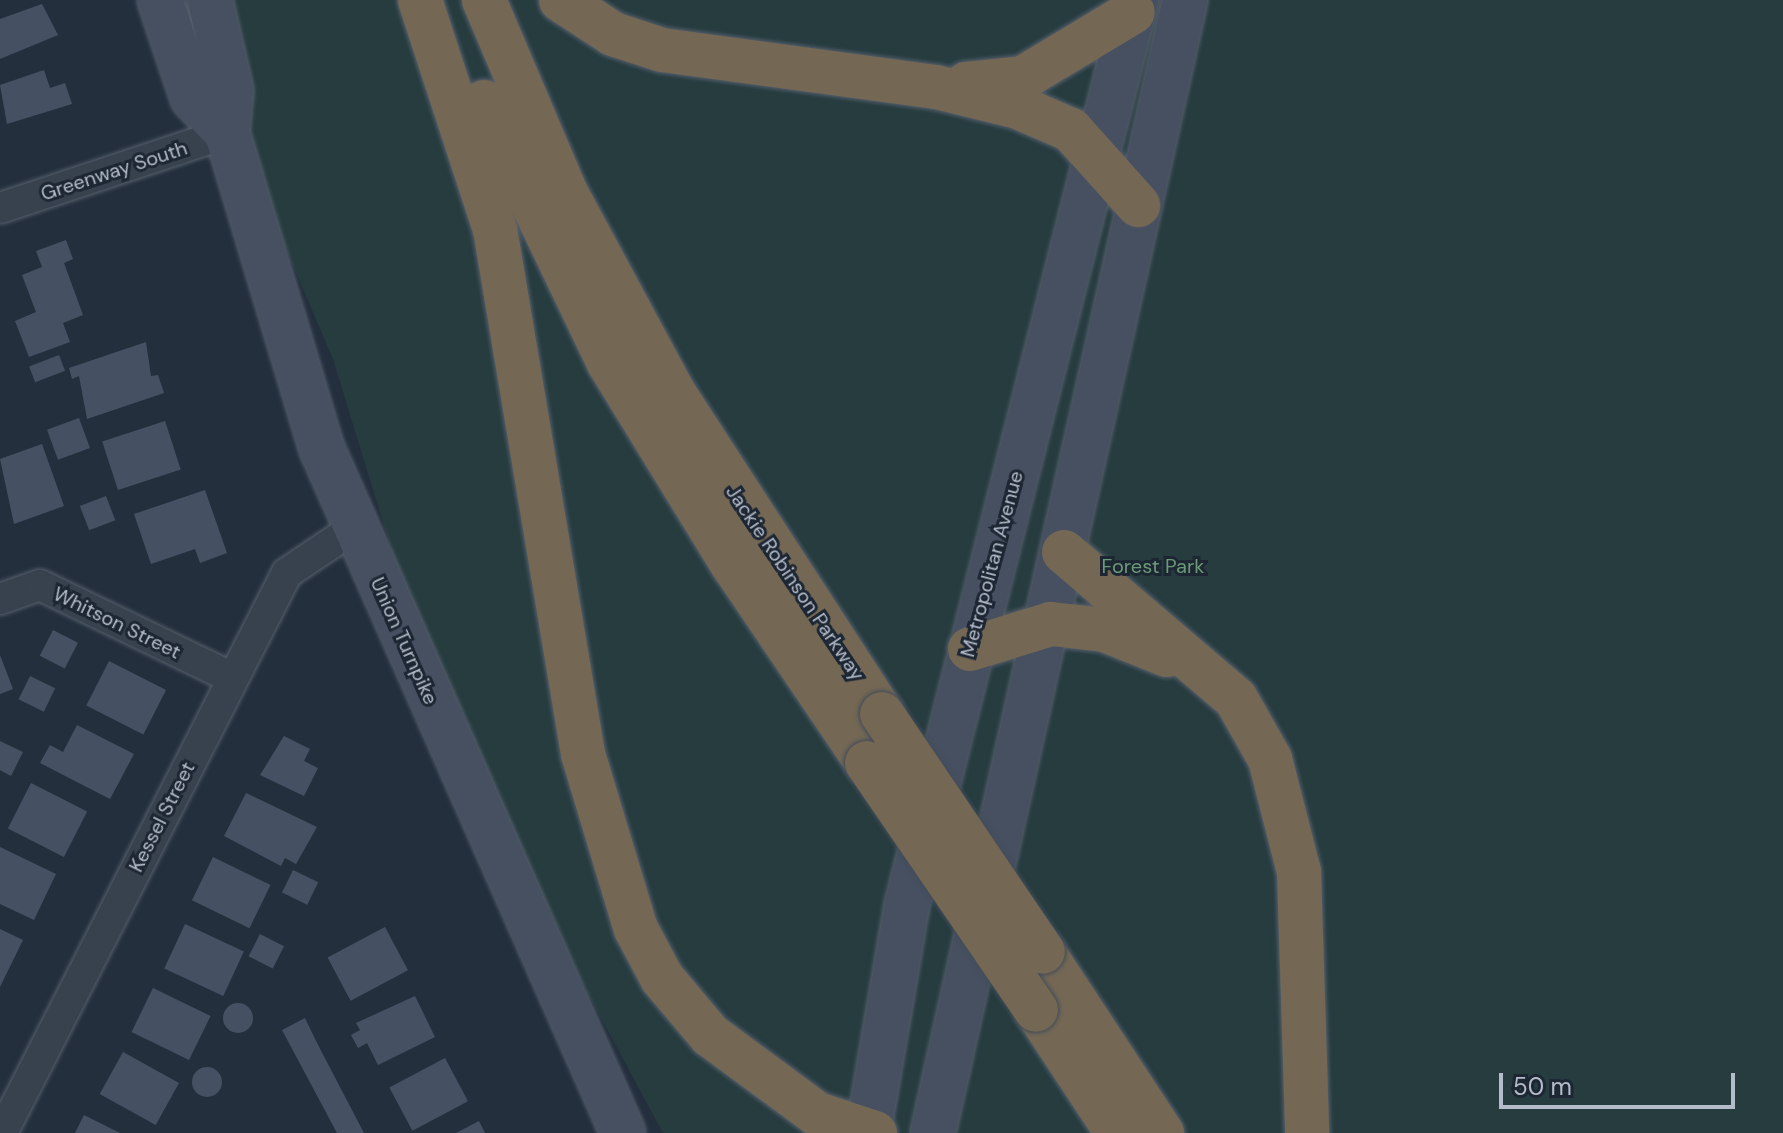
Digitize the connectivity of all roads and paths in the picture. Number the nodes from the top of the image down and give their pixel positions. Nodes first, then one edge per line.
1 (160, 0) edge
2 (210, 0) edge
3 (420, 0) edge
4 (442, 0) edge
5 (484, 0) edge
6 (561, 0) edge
7 (1185, 0) edge
8 (1134, 6) edge
9 (936, 87) junction
10 (227, 133) junction
11 (1097, 162) junction
12 (1138, 205) junction
13 (0, 208) edge
14 (354, 528) junction
15 (1064, 552) junction
16 (0, 599) edge
17 (1051, 624) junction
18 (970, 649) junction
19 (1202, 670) junction
20 (232, 678) junction
21 (870, 1132) edge
22 (2, 1133) edge
23 (623, 1133) edge
24 (933, 1133) edge
25 (1117, 1133) edge
26 (1162, 1133) edge
27 (1307, 1133) edge

1 - 10 main road, Union Turnpike
2 - 10 main road, Union Turnpike
3 - 21 highway
4 - 25 highway, Jackie Robinson Parkway, bridge
5 - 26 highway, Jackie Robinson Parkway, bridge
6 - 9 highway
7 - 12 main road
8 - 9 highway
8 - 11 main road, Metropolitan Avenue
9 - 11 highway
10 - 13 street, Greenway South
10 - 14 main road, Union Turnpike
11 - 12 highway
11 - 18 main road, Metropolitan Avenue
12 - 15 main road
14 - 20 street, Kessel Street
14 - 23 main road, Union Turnpike
15 - 17 main road
15 - 19 highway
16 - 20 street, Whitson Street
17 - 18 highway
17 - 19 highway
17 - 24 main road
18 - 21 main road, Metropolitan Avenue
19 - 27 highway
20 - 22 street, Kessel Street

